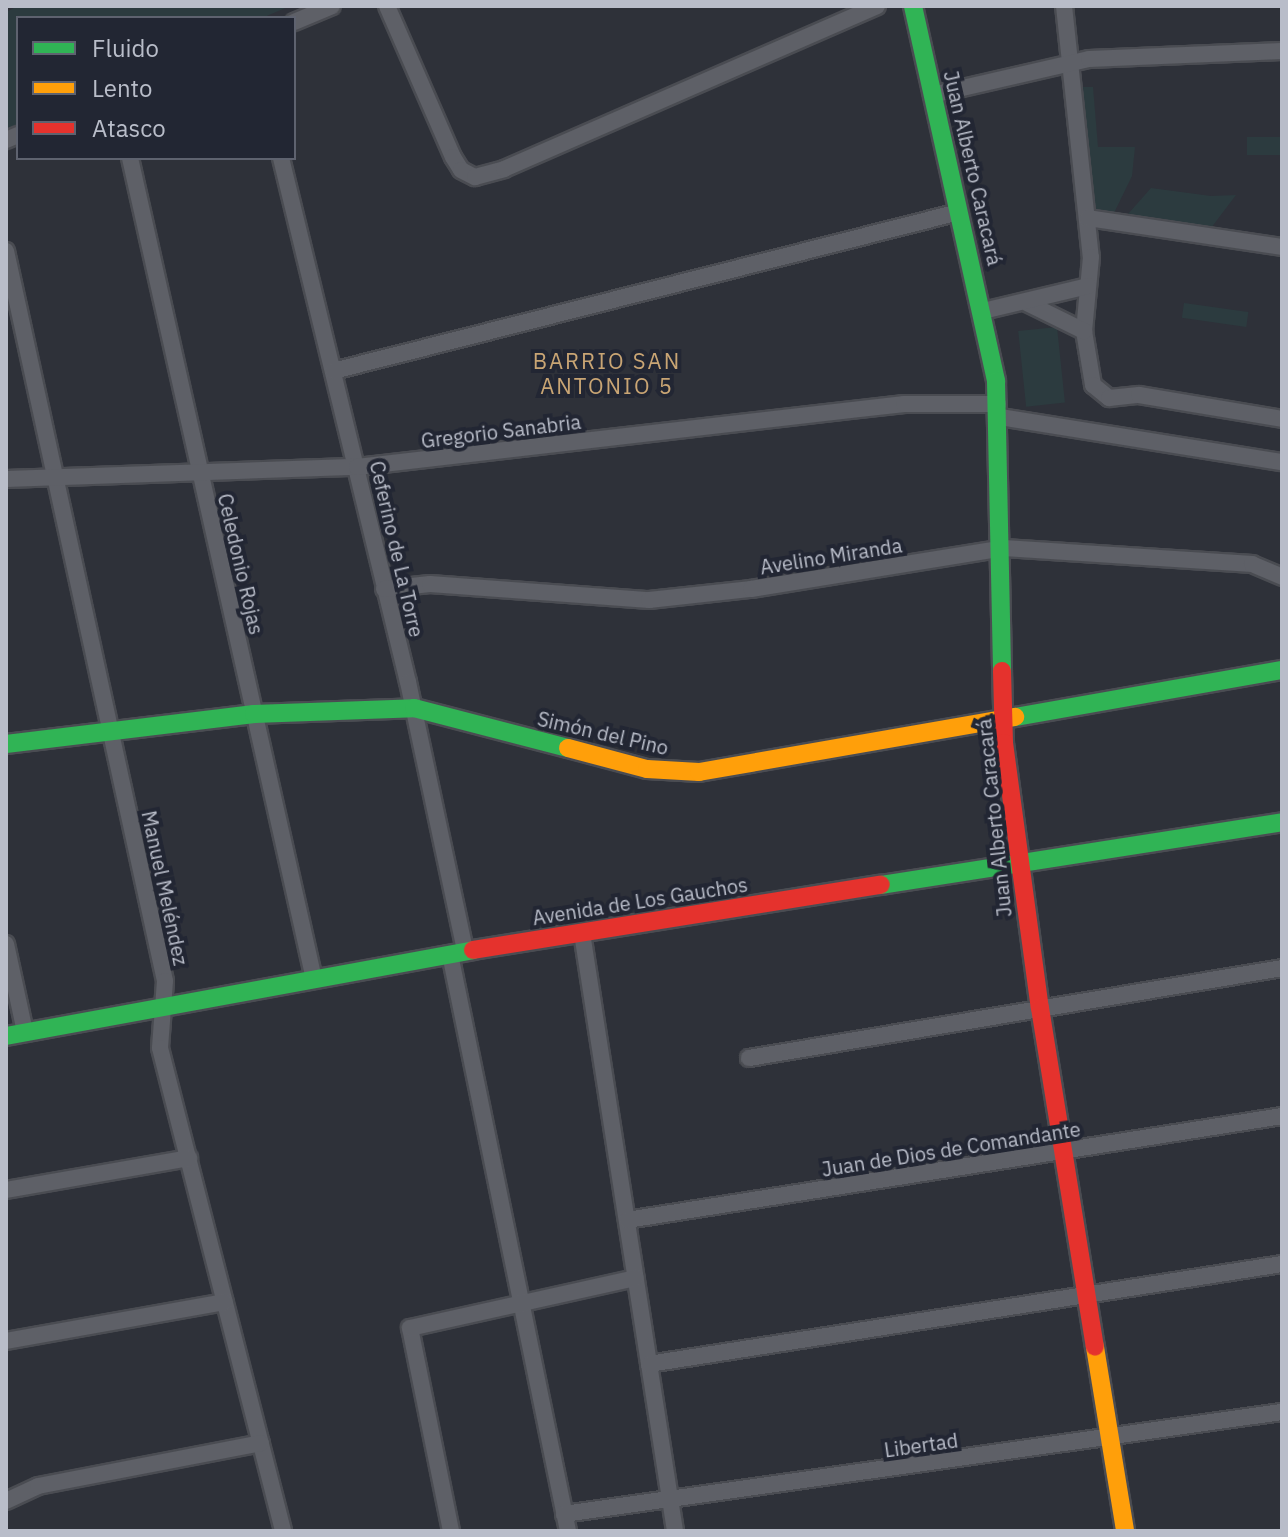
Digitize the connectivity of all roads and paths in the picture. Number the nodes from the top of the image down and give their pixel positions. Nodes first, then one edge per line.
1 (332, 6) edge
2 (387, 6) edge
3 (877, 6) edge
4 (913, 6) edge
5 (1064, 6) edge
6 (296, 21) edge
7 (1282, 51) edge
8 (1070, 62) junction
9 (932, 95) junction
10 (130, 160) edge
11 (281, 160) edge
12 (959, 212) junction
13 (1088, 218) junction
14 (1282, 247) edge
15 (6, 251) edge
16 (1088, 286) junction
17 (1025, 303) junction
18 (983, 311) junction
19 (1084, 331) junction
20 (333, 371) junction
21 (999, 410) junction
22 (1282, 419) edge
23 (1282, 462) edge
24 (357, 467) junction
25 (200, 474) junction
26 (53, 477) junction
27 (6, 479) edge
28 (1004, 548) junction
29 (1282, 577) edge
30 (384, 589) junction
31 (1282, 670) edge
32 (414, 708) junction
33 (254, 714) junction
34 (1005, 719) junction
35 (110, 730) junction
36 (6, 744) edge
37 (1282, 822) edge
38 (1019, 863) junction
39 (582, 933) junction
40 (6, 944) edge
41 (457, 952) junction
42 (1282, 968) edge
43 (314, 979) junction
44 (163, 1007) junction
45 (1040, 1008) junction
46 (25, 1032) junction
47 (6, 1036) edge
48 (749, 1058) dead end
49 (1282, 1116) edge
50 (1064, 1151) junction
51 (189, 1158) junction
52 (6, 1190) edge
53 (627, 1220) junction
54 (1282, 1264) edge
55 (636, 1278) junction
56 (1087, 1296) junction
57 (225, 1302) junction
58 (522, 1306) junction
59 (6, 1341) edge
60 (649, 1364) junction
61 (1282, 1412) edge
62 (1110, 1439) junction
63 (261, 1443) junction
64 (670, 1500) junction
65 (6, 1501) edge
66 (566, 1523) edge
67 (283, 1531) edge
68 (451, 1531) edge
69 (675, 1531) edge
70 (1125, 1531) edge

1 - 6 street
2 - 3 street
4 - 9 street, Juan Alberto Caracará
5 - 8 street
7 - 8 street
8 - 9 street
8 - 13 street
9 - 12 street, Juan Alberto Caracará
10 - 25 street, Celedonio Rojas
11 - 20 street, Ceferino de La Torre
12 - 18 street, Juan Alberto Caracará
12 - 20 street
13 - 14 street
13 - 16 street
15 - 26 street, Manuel Meléndez
16 - 17 street
16 - 19 street
17 - 18 street
17 - 19 street
18 - 21 street, Juan Alberto Caracará
19 - 22 street
20 - 24 street, Ceferino de La Torre
21 - 23 street, Gregorio Sanabria
21 - 24 street, Gregorio Sanabria
21 - 28 street, Juan Alberto Caracará
24 - 25 street, Gregorio Sanabria
24 - 30 street, Ceferino de La Torre
25 - 26 street, Gregorio Sanabria
25 - 33 street, Celedonio Rojas
26 - 27 street, Gregorio Sanabria
26 - 35 street, Manuel Meléndez
28 - 29 street, Avelino Miranda
28 - 30 street, Avelino Miranda
28 - 34 street, Juan Alberto Caracará
30 - 32 street, Ceferino de La Torre
31 - 34 street, Simón del Pino
32 - 33 street, Simón del Pino
32 - 34 street, Simón del Pino
32 - 41 street, Ceferino de La Torre
33 - 35 street, Simón del Pino
33 - 43 street, Celedonio Rojas
34 - 38 street, Juan Alberto Caracará
35 - 36 street, Simón del Pino
35 - 44 street, Manuel Meléndez
37 - 38 street, Avenida de Los Gauchos
38 - 39 street, Avenida de Los Gauchos
38 - 45 street, Juan Alberto Caracará
39 - 41 street, Avenida de Los Gauchos
39 - 53 street
40 - 46 street
41 - 43 street, Avenida de Los Gauchos
41 - 58 street, Ceferino de La Torre
42 - 45 street
43 - 44 street, Avenida de Los Gauchos
44 - 46 street, Avenida de Los Gauchos
44 - 51 street, Manuel Meléndez
45 - 48 street
45 - 50 street, Juan Alberto Caracará
46 - 47 street, Avenida de Los Gauchos
49 - 50 street, Juan de Dios de Comandante
50 - 53 street, Juan de Dios de Comandante
50 - 56 street, Juan Alberto Caracará
51 - 52 street
51 - 57 street, Manuel Meléndez
53 - 55 street
54 - 56 street
55 - 58 street
55 - 60 street
56 - 60 street
56 - 62 street, Juan Alberto Caracará
57 - 59 street
57 - 63 street, Manuel Meléndez
58 - 66 street, Ceferino de La Torre
58 - 68 street
60 - 64 street
61 - 62 street, Libertad
62 - 64 street, Libertad
62 - 70 street, Juan Alberto Caracará
63 - 65 street
63 - 67 street, Manuel Meléndez
64 - 66 street, Libertad
64 - 69 street

